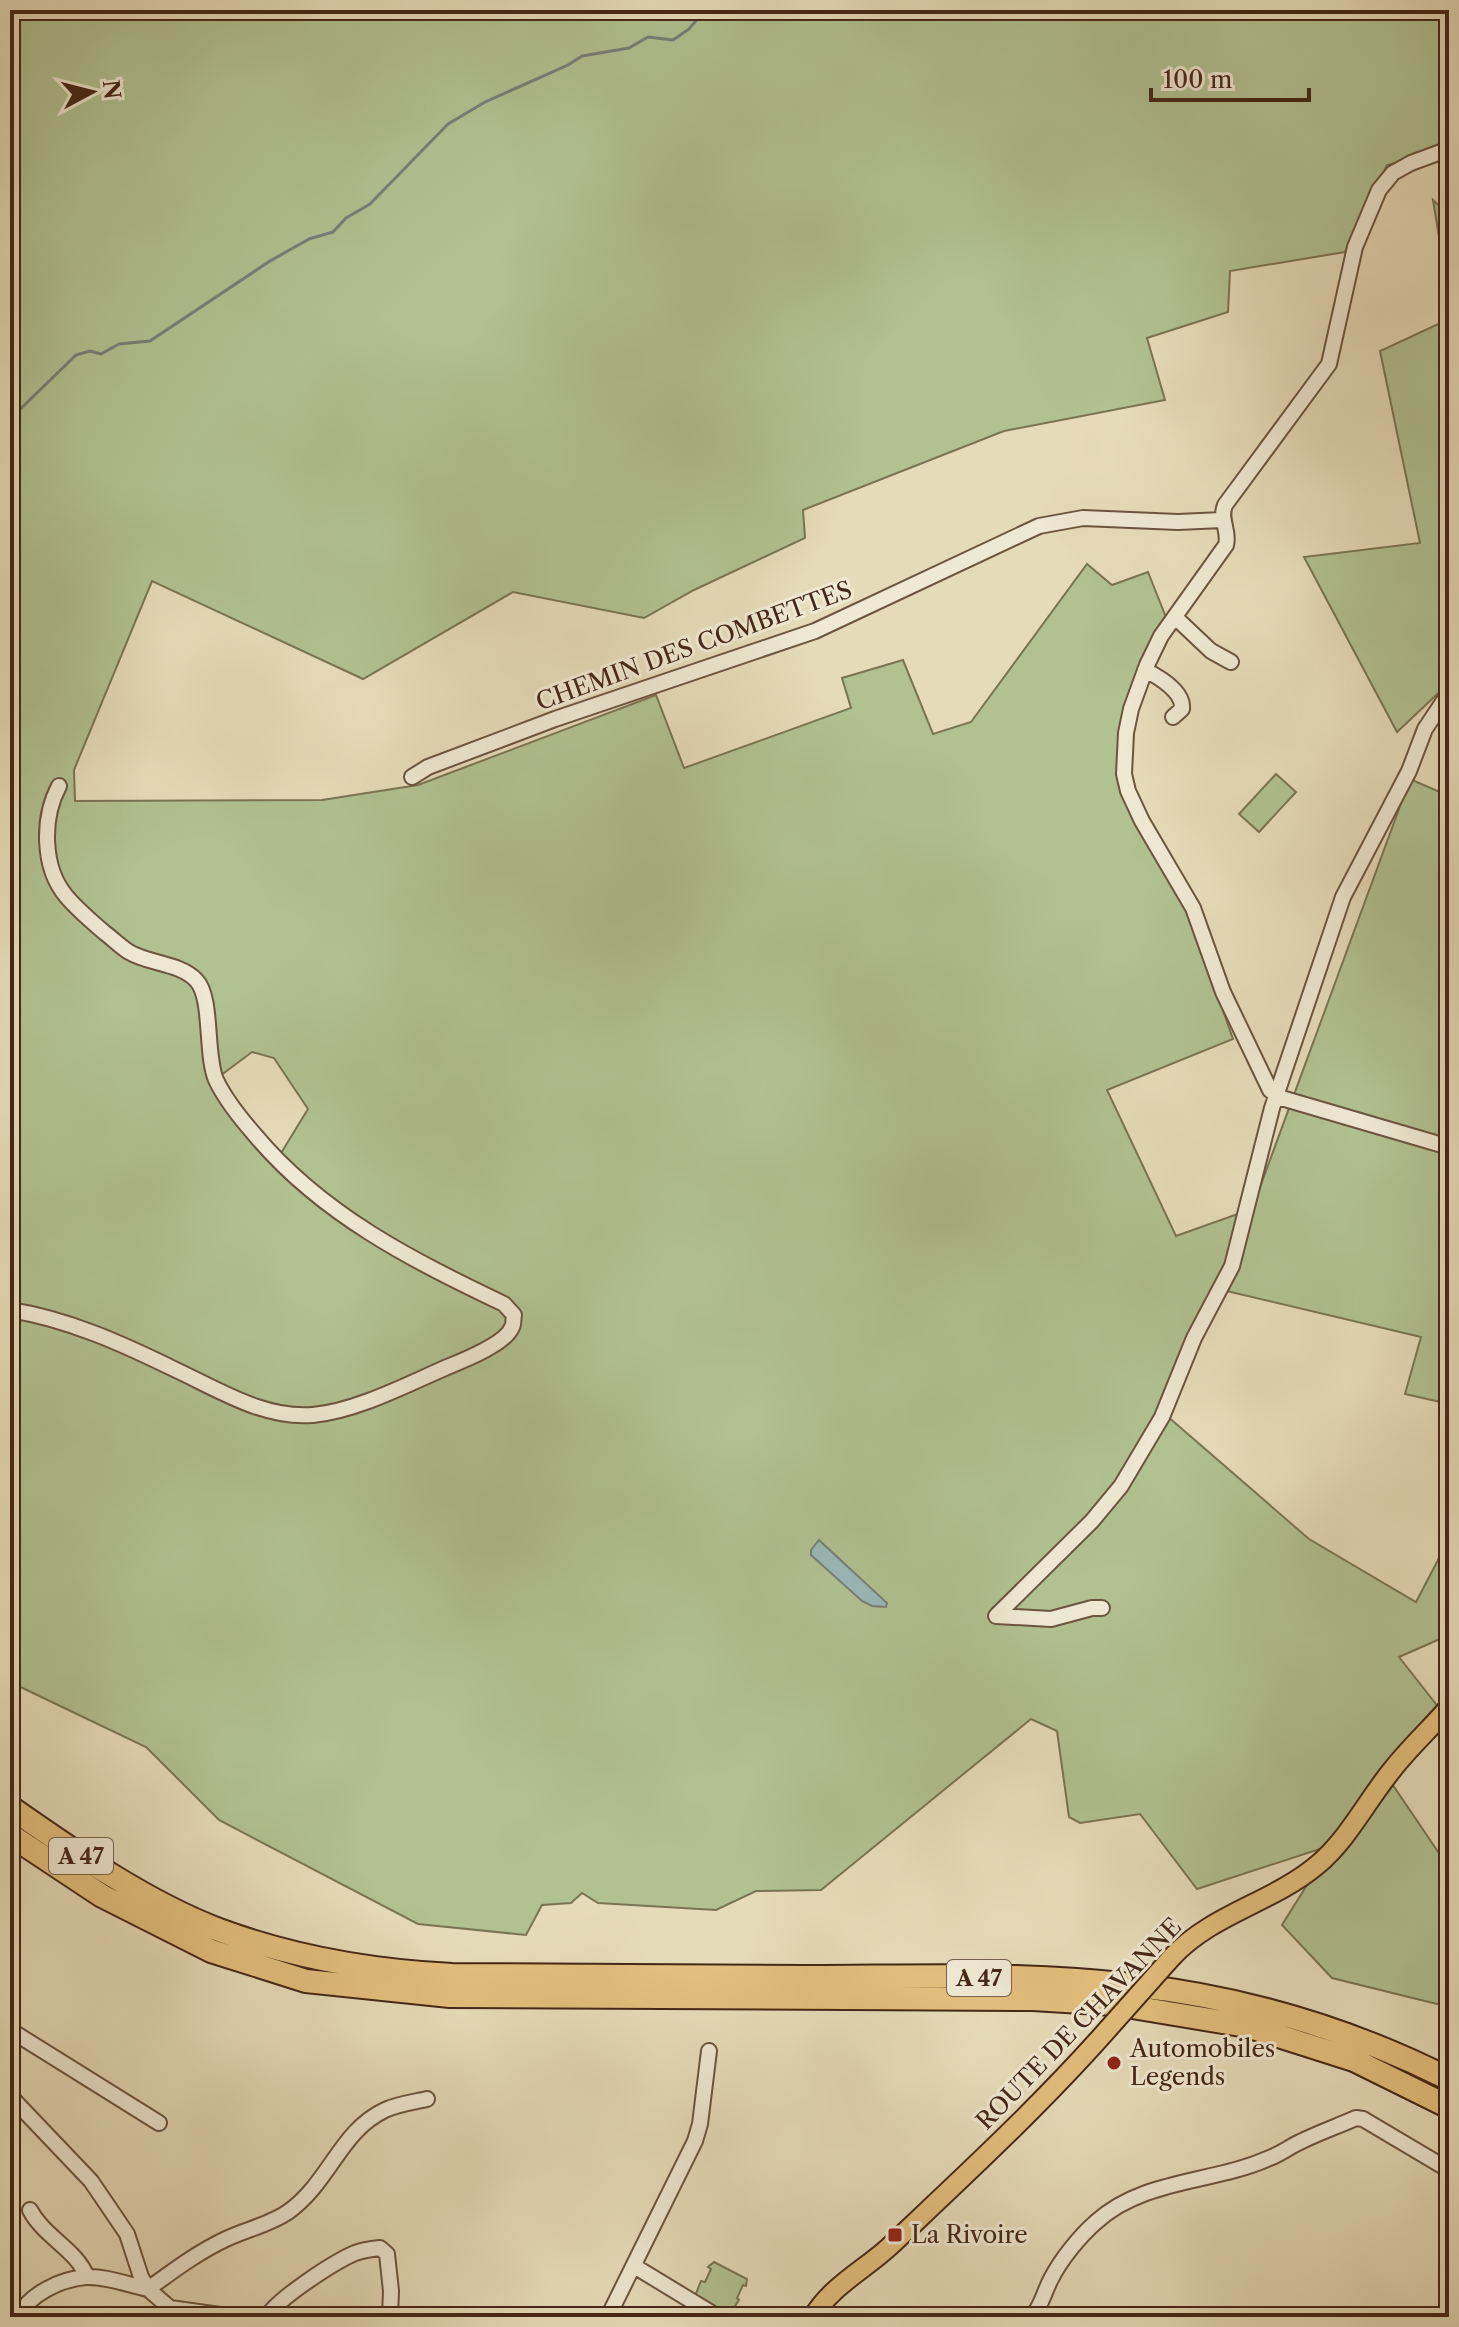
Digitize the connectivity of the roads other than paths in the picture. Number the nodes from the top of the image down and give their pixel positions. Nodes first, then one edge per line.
1 (1449, 149) edge
2 (1222, 520) junction
3 (1175, 617) junction
4 (1231, 662) dead end
5 (1145, 670) junction
6 (1449, 693) edge
7 (1173, 717) dead end
8 (412, 777) dead end
9 (59, 786) dead end
10 (1278, 1097) junction
11 (1449, 1147) edge
12 (10, 1310) edge
13 (1102, 1608) dead end
14 (1449, 1707) edge
15 (10, 1807) edge
16 (10, 1835) edge
17 (10, 2030) edge
18 (709, 2051) dead end
19 (1449, 2079) edge
20 (10, 2096) edge
21 (427, 2099) dead end
22 (1449, 2107) edge
23 (159, 2123) dead end
24 (1449, 2170) edge
25 (30, 2210) dead end
26 (634, 2266) junction
27 (87, 2277) junction
28 (148, 2289) junction
29 (18, 2317) edge
30 (234, 2317) edge
31 (267, 2317) edge
32 (390, 2317) edge
33 (608, 2317) edge
34 (718, 2317) edge
35 (813, 2317) edge
36 (1032, 2317) edge

1 - 2 street
2 - 3 street
2 - 8 street, CHEMIN DES COMBETTES
3 - 4 street
3 - 5 street
5 - 7 street
5 - 10 street
6 - 10 street
9 - 12 street
10 - 11 street
10 - 13 street
14 - 35 main road, ROUTE DE CHAVANNE, bridge
15 - 19 highway, A 47
16 - 22 highway, A 47
17 - 23 street
18 - 26 street
20 - 28 street
21 - 28 street
24 - 36 street
25 - 27 street
26 - 33 street
26 - 34 street
27 - 28 street
27 - 29 street
28 - 30 street
31 - 32 street

